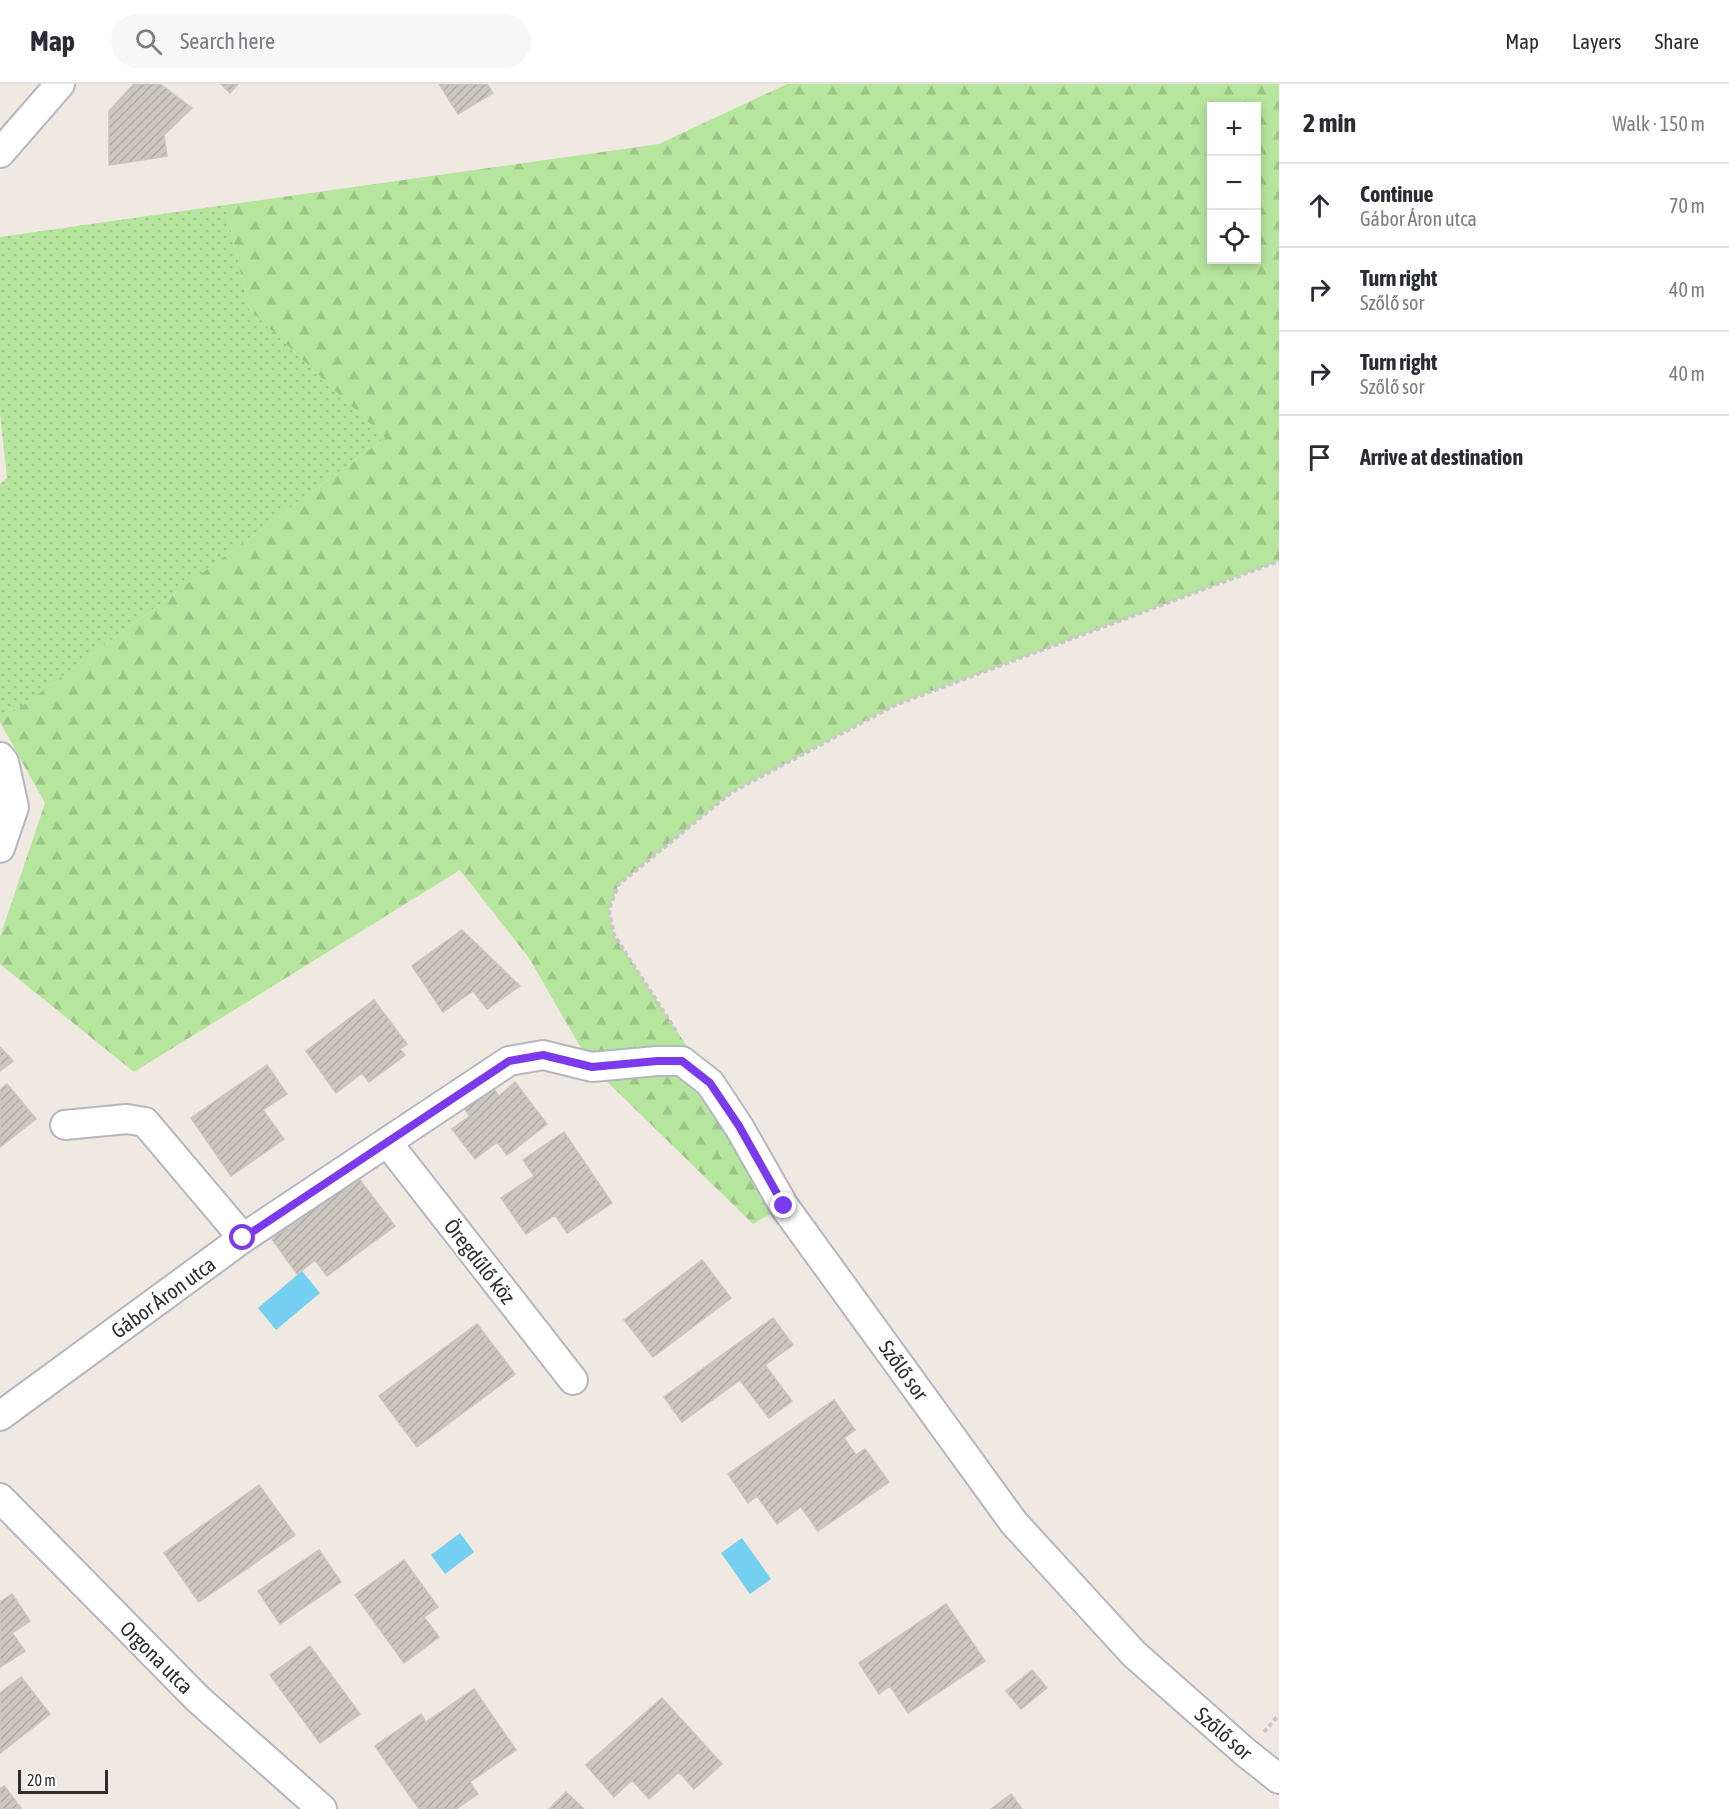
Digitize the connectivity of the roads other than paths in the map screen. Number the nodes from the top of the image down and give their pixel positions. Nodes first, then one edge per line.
1 (60, 84) edge
2 (0, 153) edge
3 (0, 756) edge
4 (0, 848) edge
5 (509, 1061) joint
6 (65, 1125) dead end
7 (387, 1142) junction
8 (243, 1238) junction
9 (573, 1380) dead end
10 (0, 1416) edge
11 (0, 1498) edge
12 (1279, 1779) edge
13 (322, 1809) edge

1 - 2 street
3 - 4 street
5 - 7 street, Gábor Áron utca
5 - 12 street, Szőlő sor
6 - 8 street
7 - 8 street, Gábor Áron utca
7 - 9 street, Öregdűlő köz
8 - 10 street, Gábor Áron utca
11 - 13 street, Orgona utca

